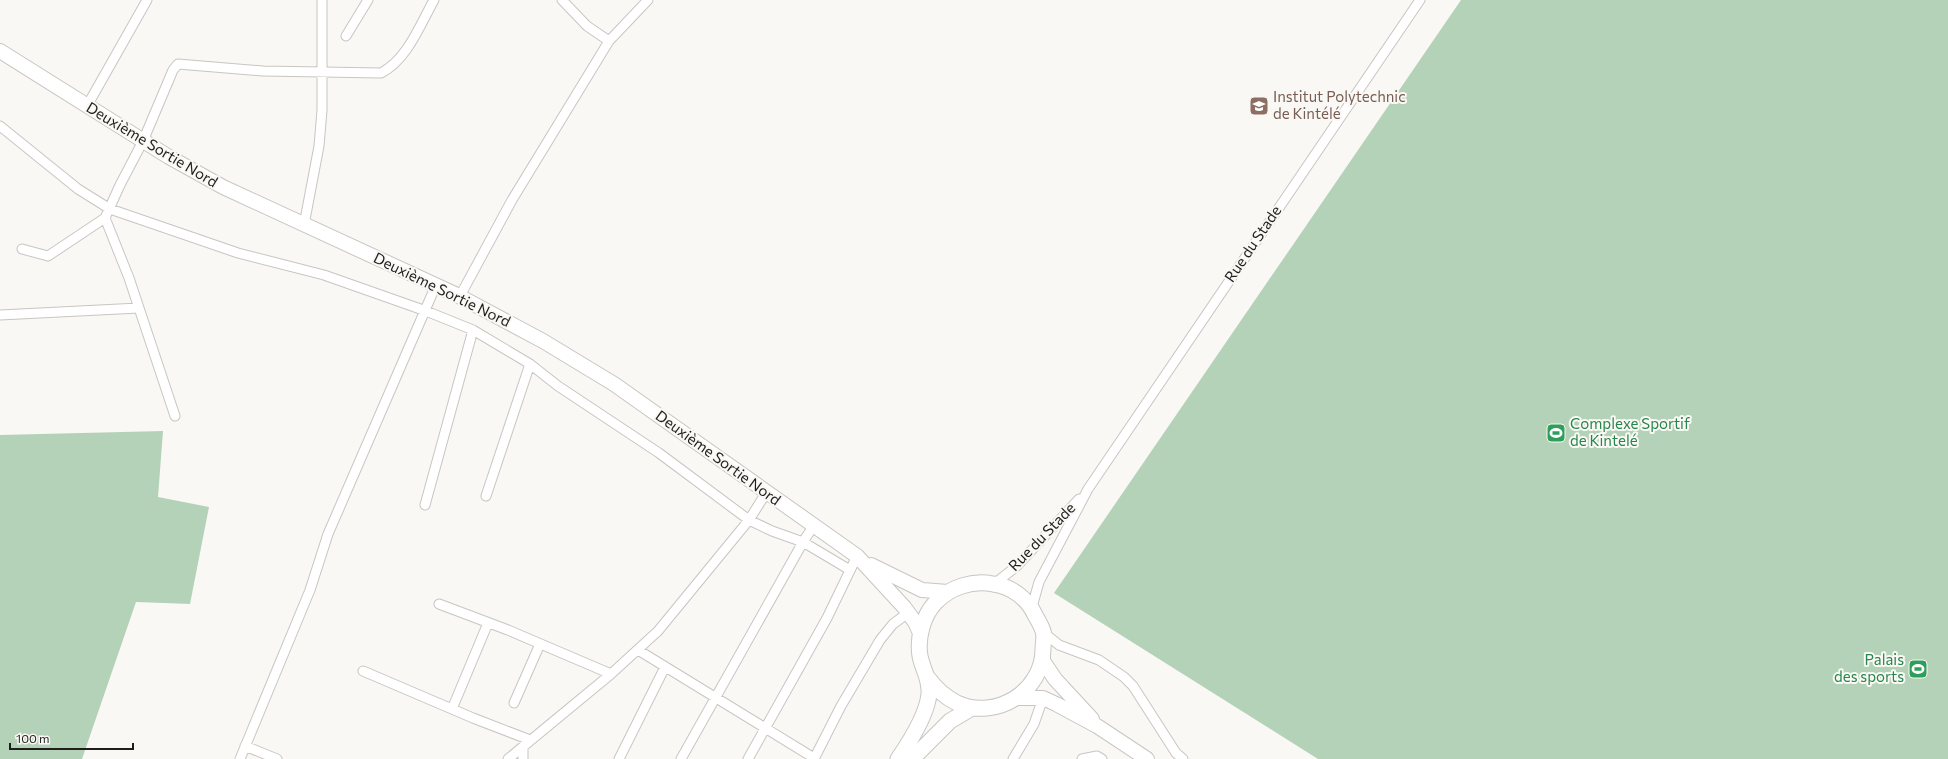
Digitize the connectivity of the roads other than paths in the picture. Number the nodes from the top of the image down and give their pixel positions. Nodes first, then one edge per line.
1 (148, 0) edge
2 (322, 0) edge
3 (368, 0) edge
4 (434, 0) edge
5 (648, 0) edge
6 (1420, 0) edge
7 (564, 1) edge
8 (346, 36) dead end
9 (609, 41) junction
10 (0, 51) edge
11 (322, 73) junction
12 (87, 106) junction
13 (0, 126) edge
14 (143, 142) junction
15 (110, 209) junction
16 (105, 218) junction
17 (304, 225) junction
18 (22, 249) dead end
19 (436, 285) junction
20 (460, 296) junction
21 (139, 308) junction
22 (426, 311) junction
23 (0, 316) edge
24 (473, 330) junction
25 (530, 364) junction
26 (175, 416) dead end
27 (1088, 489) junction
28 (766, 493) junction
29 (486, 496) dead end
30 (425, 505) dead end
31 (749, 520) junction
32 (814, 525) junction
33 (803, 542) junction
34 (860, 559) junction
35 (850, 570) junction
36 (994, 584) junction
37 (948, 592) junction
38 (439, 604) dead end
39 (1032, 607) junction
40 (908, 613) junction
41 (488, 623) junction
42 (1043, 632) junction
43 (920, 633) junction
44 (540, 644) junction
45 (638, 650) junction
46 (1043, 661) junction
47 (665, 667) junction
48 (363, 671) dead end
49 (611, 674) junction
50 (928, 678) junction
51 (715, 697) junction
52 (1018, 698) junction
53 (1043, 698) junction
54 (514, 704) dead end
55 (972, 708) junction
56 (452, 709) junction
57 (1097, 726) junction
58 (765, 728) junction
59 (530, 740) junction
60 (245, 746) junction
61 (523, 747) junction
62 (240, 759) edge
63 (277, 759) edge
64 (508, 759) edge
65 (523, 759) edge
66 (619, 759) edge
67 (681, 759) edge
68 (748, 759) edge
69 (814, 759) edge
70 (898, 759) edge
71 (912, 759) edge
72 (1013, 759) edge
73 (1082, 759) edge
74 (1102, 759) edge
75 (1147, 759) edge
76 (1183, 759) edge

1 - 12 street
2 - 11 street
3 - 8 street
4 - 11 street
5 - 9 street
6 - 27 street, Rue du Stade
7 - 9 street
9 - 20 street
10 - 12 main road, Deuxième Sortie Nord
11 - 14 street
11 - 17 street
12 - 14 main road, Deuxième Sortie Nord
13 - 15 street
14 - 15 street
14 - 17 main road, Deuxième Sortie Nord
15 - 16 street
15 - 22 street
16 - 18 street
16 - 21 street
17 - 19 main road, Deuxième Sortie Nord
19 - 20 main road, Deuxième Sortie Nord
19 - 22 street
20 - 28 main road, Deuxième Sortie Nord
21 - 23 street
21 - 26 street
22 - 24 street
22 - 60 street
24 - 25 street
24 - 30 street
25 - 29 street
25 - 31 street
27 - 36 street, Rue du Stade
27 - 39 street, Rue du Stade
28 - 31 street
28 - 32 main road, Deuxième Sortie Nord
31 - 33 street
31 - 45 street
32 - 33 street
32 - 34 main road, Deuxième Sortie Nord
33 - 35 street
33 - 51 street
34 - 35 street
34 - 37 main road, Deuxième Sortie Nord
34 - 40 main road, Deuxième Sortie Nord
35 - 58 street
36 - 37 highway
36 - 39 highway
37 - 43 highway
38 - 41 street
39 - 42 highway
40 - 43 main road, Deuxième Sortie Nord
40 - 69 street
41 - 44 street
41 - 56 street
42 - 46 highway
42 - 76 street
43 - 50 highway
44 - 49 street
44 - 54 street
45 - 47 street
45 - 49 street
46 - 52 highway
46 - 57 main road
47 - 51 street
47 - 66 street
48 - 56 street
49 - 59 street
50 - 55 highway
50 - 70 highway
51 - 58 street
51 - 67 street
52 - 53 main road
52 - 55 highway
53 - 57 main road
53 - 72 street
55 - 71 highway
56 - 59 street
57 - 75 main road
58 - 68 street
58 - 69 street
59 - 61 street
60 - 62 street
60 - 63 street
61 - 64 street
61 - 65 street
73 - 74 street

